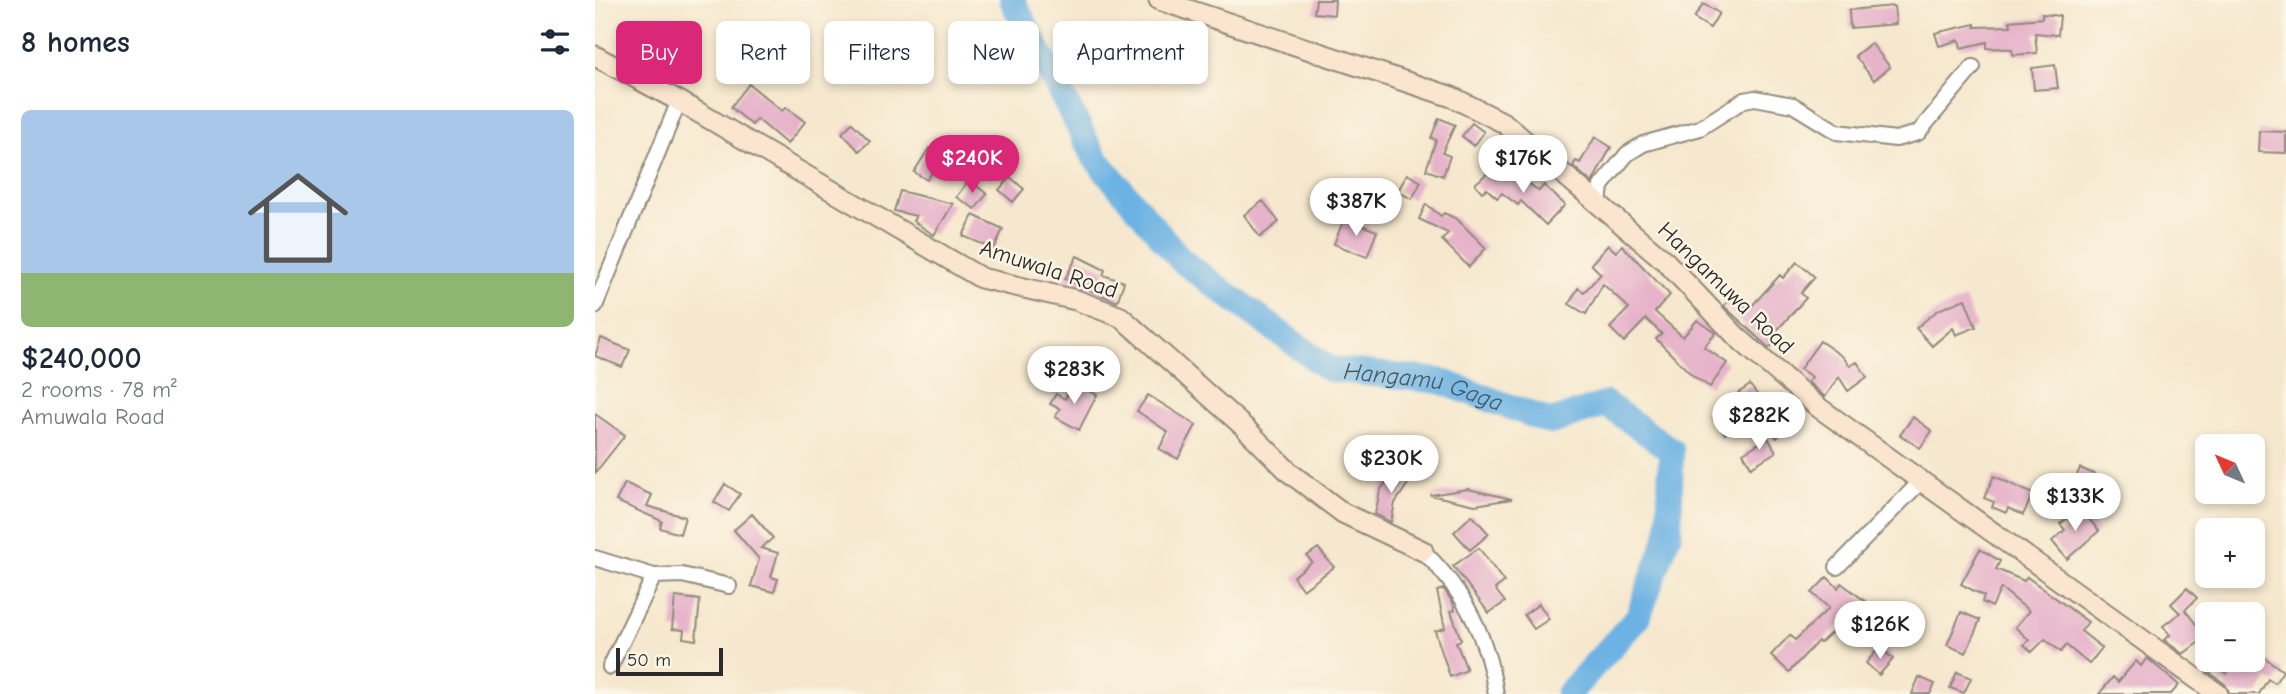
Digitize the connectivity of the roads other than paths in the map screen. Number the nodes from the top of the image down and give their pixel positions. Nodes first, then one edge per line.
1 (1159, 0) edge
2 (595, 56) edge
3 (1973, 66) dead end
4 (679, 101) junction
5 (1599, 204) junction
6 (595, 306) edge
7 (1922, 480) junction
8 (1423, 551) joint
9 (595, 558) edge
10 (1836, 567) dead end
11 (654, 576) junction
12 (729, 586) dead end
13 (610, 667) dead end
14 (1496, 694) edge
15 (2218, 694) edge

1 - 5 street, Hangamuwa Road
2 - 4 street, Amuwala Road
3 - 5 street
4 - 6 street
4 - 8 street, Amuwala Road
5 - 7 street, Hangamuwa Road
7 - 10 street
7 - 15 street, Hangamuwa Road
8 - 14 street, Amuwala Road
9 - 11 street
11 - 12 street
11 - 13 street

